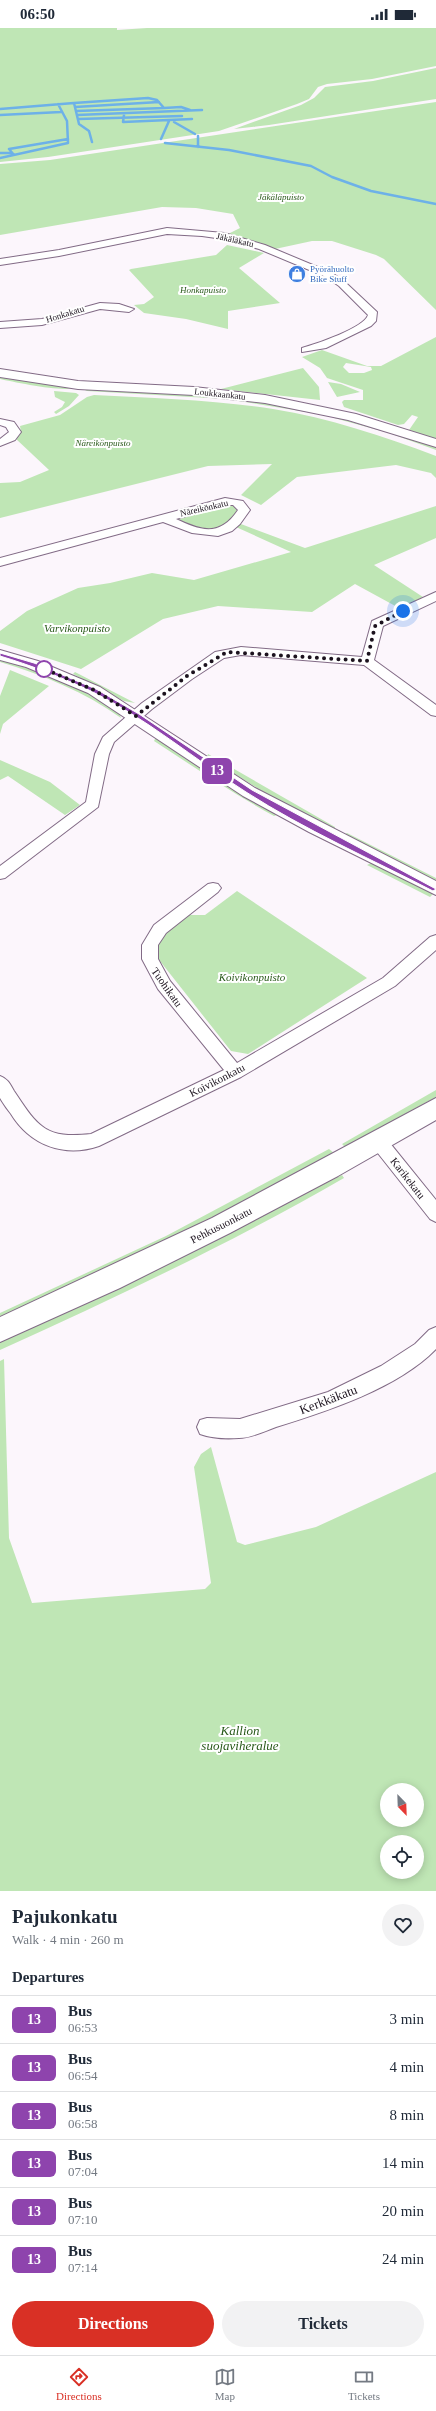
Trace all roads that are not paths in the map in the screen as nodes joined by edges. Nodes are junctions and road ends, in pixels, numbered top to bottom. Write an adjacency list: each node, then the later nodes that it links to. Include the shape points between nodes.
1 (0, 262): 4 (street, Jäkäläkatu, via 171,230 224,236 255,244 329,275 373,314 368,324 322,346)
2 (129, 309): 3 (street, Honkakatu, via 115,305 100,305 42,321)
3 (0, 325)
4 (306, 350)
5 (0, 373): 8 (street, Loukkaankatu, via 74,385 194,391 265,400 351,417)
6 (0, 422): 7 (street, via 10,424 15,432 11,438)
7 (0, 442)
8 (436, 443)
9 (164, 518): 9 (street, Näreikönkatu, via 196,532 208,534 228,527 244,510 235,502 225,502); 10 (street, Näreikönkatu)
10 (0, 562)
11 (436, 596): 13 (street, via 377,624)
12 (0, 655): 15 (street, via 64,676 94,690)
13 (367, 661): 14 (street); 15 (street, via 227,652 187,676)
14 (436, 712)
15 (136, 716): 16 (street, via 105,745 93,804); 18 (street, via 249,792)
16 (0, 874)
17 (213, 888): 20 (street, Tuohikatu, via 160,930 150,945 150,959 164,985)
18 (436, 889)
19 (436, 942): 20 (street, Koivikonkatu, via 388,982)
20 (235, 1072): 21 (street, Koivikonkatu, via 109,1134 81,1143 61,1142 37,1135)
21 (0, 1083)
22 (436, 1108): 23 (main road, Pehkusuonkatu)
23 (379, 1142): 24 (street, Karikekatu); 25 (main road, Pehkusuonkatu, via 182,1246)
24 (436, 1214)
25 (0, 1330)
26 (436, 1336): 27 (street, Kerkkäkatu, via 422,1350 388,1372 332,1400 240,1429)
27 (207, 1427)

